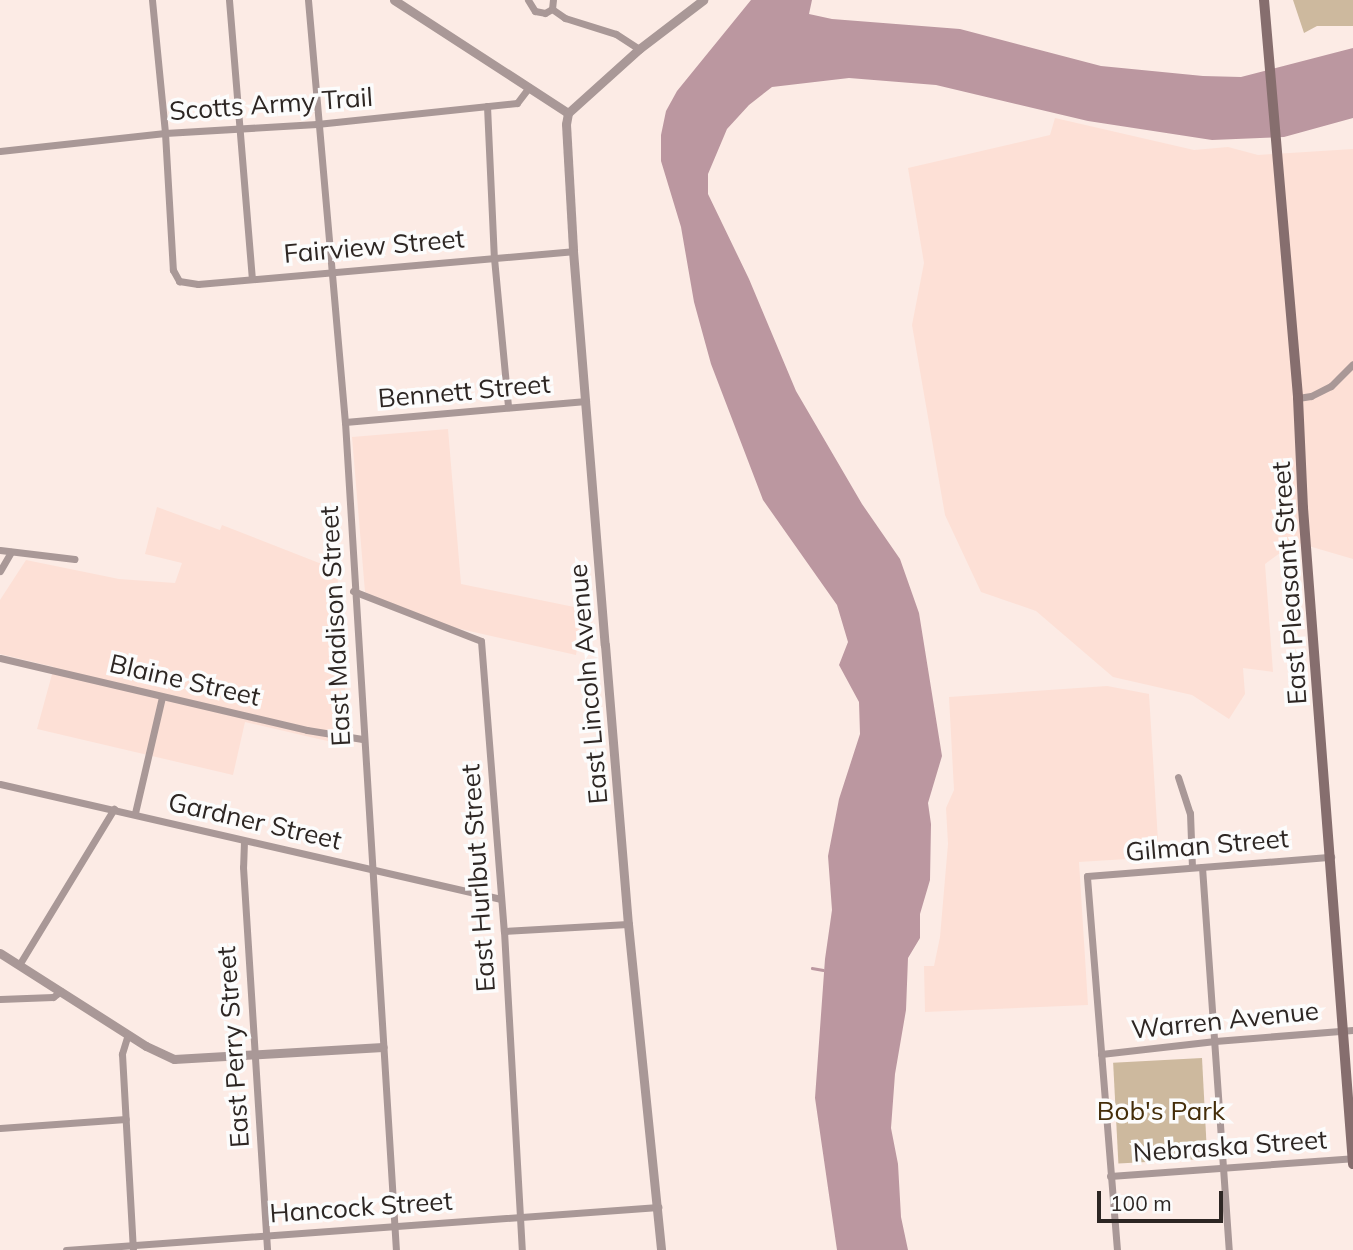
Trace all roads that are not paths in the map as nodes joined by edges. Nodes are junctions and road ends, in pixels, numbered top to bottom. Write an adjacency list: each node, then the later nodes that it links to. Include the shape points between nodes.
1 (152, 0): 16 (street)
2 (229, 0): 15 (street)
3 (308, 0): 14 (street, East Madison Street)
4 (394, 0): 11 (street)
5 (528, 0): 9 (street, via 535,11)
6 (553, 0): 9 (street)
7 (703, 0): 10 (street)
8 (1264, 0): 23 (main road, East Pleasant Street)
9 (552, 9): 10 (street, via 565,18 616,34)
10 (639, 49): 13 (street)
11 (529, 87): 12 (street, Scotts Army Trail, via 517,103); 13 (street)
12 (487, 106): 14 (street, Scotts Army Trail); 19 (street)
13 (568, 113): 18 (street, East Lincoln Avenue)
14 (317, 124): 15 (street, Scotts Army Trail); 20 (street, East Madison Street)
15 (240, 129): 16 (street, Scotts Army Trail); 21 (street)
16 (165, 133): 17 (street, Scotts Army Trail); 21 (street, Fairview Street, via 173,270 179,281 198,284)
17 (4, 151)
18 (573, 251): 19 (street, Fairview Street); 24 (street, East Lincoln Avenue)
19 (494, 258): 20 (street, Fairview Street); 25 (street)
20 (330, 271): 21 (street, Fairview Street); 26 (street, East Madison Street)
21 (252, 278)
22 (1353, 364): 23 (street, via 1331,386)
23 (1298, 398): 40 (main road, East Pleasant Street)
24 (586, 401): 25 (street, Bennett Street); 45 (street, East Lincoln Avenue)
25 (508, 407): 26 (street, Bennett Street)
26 (345, 422): 31 (street, East Madison Street)
27 (0, 550): 28 (street)
28 (11, 552): 29 (street); 30 (street)
29 (74, 559)
30 (0, 571)
31 (353, 591): 34 (street, East Madison Street); 44 (street, East Hurlbut Street, via 481,641)
32 (0, 658): 33 (street, Blaine Street)
33 (162, 697): 34 (street, Blaine Street); 38 (street)
34 (362, 739): 43 (street, East Madison Street)
35 (1178, 777): 41 (street, via 1190,813)
36 (0, 784): 37 (street, Gardner Street)
37 (114, 809): 38 (street, Gardner Street); 48 (street)
38 (135, 813): 39 (street, Gardner Street)
39 (244, 841): 43 (street, Gardner Street); 56 (street, East Perry Street)
40 (1331, 856): 42 (street, Gilman Street); 51 (main road, East Pleasant Street)
41 (1192, 867): 42 (street, Gilman Street); 55 (street, Gilman Street, via 1087,876)
42 (1202, 867): 53 (street)
43 (373, 870): 44 (street, Gardner Street); 54 (street, East Madison Street)
44 (501, 899): 46 (street, East Hurlbut Street)
45 (628, 924): 46 (street); 63 (street, East Lincoln Avenue)
46 (504, 931): 64 (street, East Hurlbut Street)
47 (0, 953): 48 (street)
48 (19, 965): 49 (street)
49 (61, 991): 50 (street, via 53,997); 52 (street)
50 (0, 999)
51 (1348, 1030): 53 (street, Warren Avenue); 59 (main road, East Pleasant Street)
52 (128, 1034): 56 (street, via 174,1059); 57 (street, via 122,1048)
53 (1215, 1041): 55 (street, Warren Avenue); 61 (street)
54 (383, 1047): 56 (street); 65 (street, East Madison Street)
55 (1101, 1054): 62 (street)
56 (254, 1056): 66 (street, East Perry Street)
57 (126, 1119): 58 (street); 67 (street)
58 (0, 1128)
59 (1353, 1158): 60 (main road, East Pleasant Street); 61 (street, Nebraska Street)
60 (1353, 1164)
61 (1223, 1169): 62 (street, Nebraska Street); 74 (street)
62 (1110, 1176): 73 (street)
63 (658, 1207): 64 (street, Hancock Street); 72 (street, East Lincoln Avenue)
64 (521, 1218): 65 (street, Hancock Street); 71 (street, East Hurlbut Street)
65 (396, 1225): 66 (street, Hancock Street); 70 (street, East Madison Street)
66 (266, 1234): 67 (street, Hancock Street); 69 (street, East Perry Street)
67 (132, 1247): 68 (street, Hancock Street)
68 (66, 1250)
69 (267, 1250)
70 (396, 1250)
71 (522, 1250)
72 (661, 1250)
73 (1116, 1250)
74 (1229, 1250)

